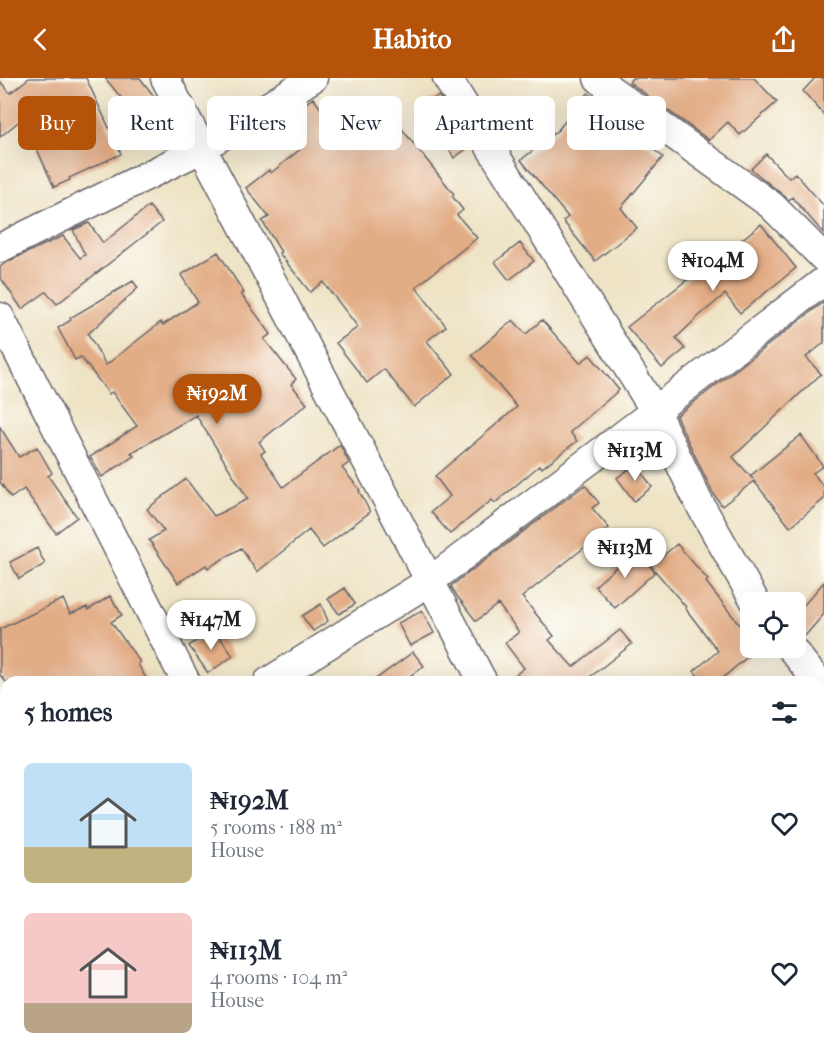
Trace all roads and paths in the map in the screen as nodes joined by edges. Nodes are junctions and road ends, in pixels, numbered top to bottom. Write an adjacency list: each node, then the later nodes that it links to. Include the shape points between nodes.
1 (165, 78): 5 (street)
2 (313, 78): 5 (street)
3 (447, 78): 10 (street)
4 (598, 78): 7 (street, via 771,205)
5 (201, 149): 6 (street); 11 (street)
6 (0, 248)
7 (824, 258)
8 (824, 281): 10 (street)
9 (0, 317): 14 (street)
10 (655, 411): 11 (street); 12 (street, via 698,501)
11 (430, 581): 15 (street); 16 (street)
12 (750, 592)
13 (799, 658): 17 (street)
14 (183, 676)
15 (278, 676)
16 (480, 676)
17 (813, 676)

